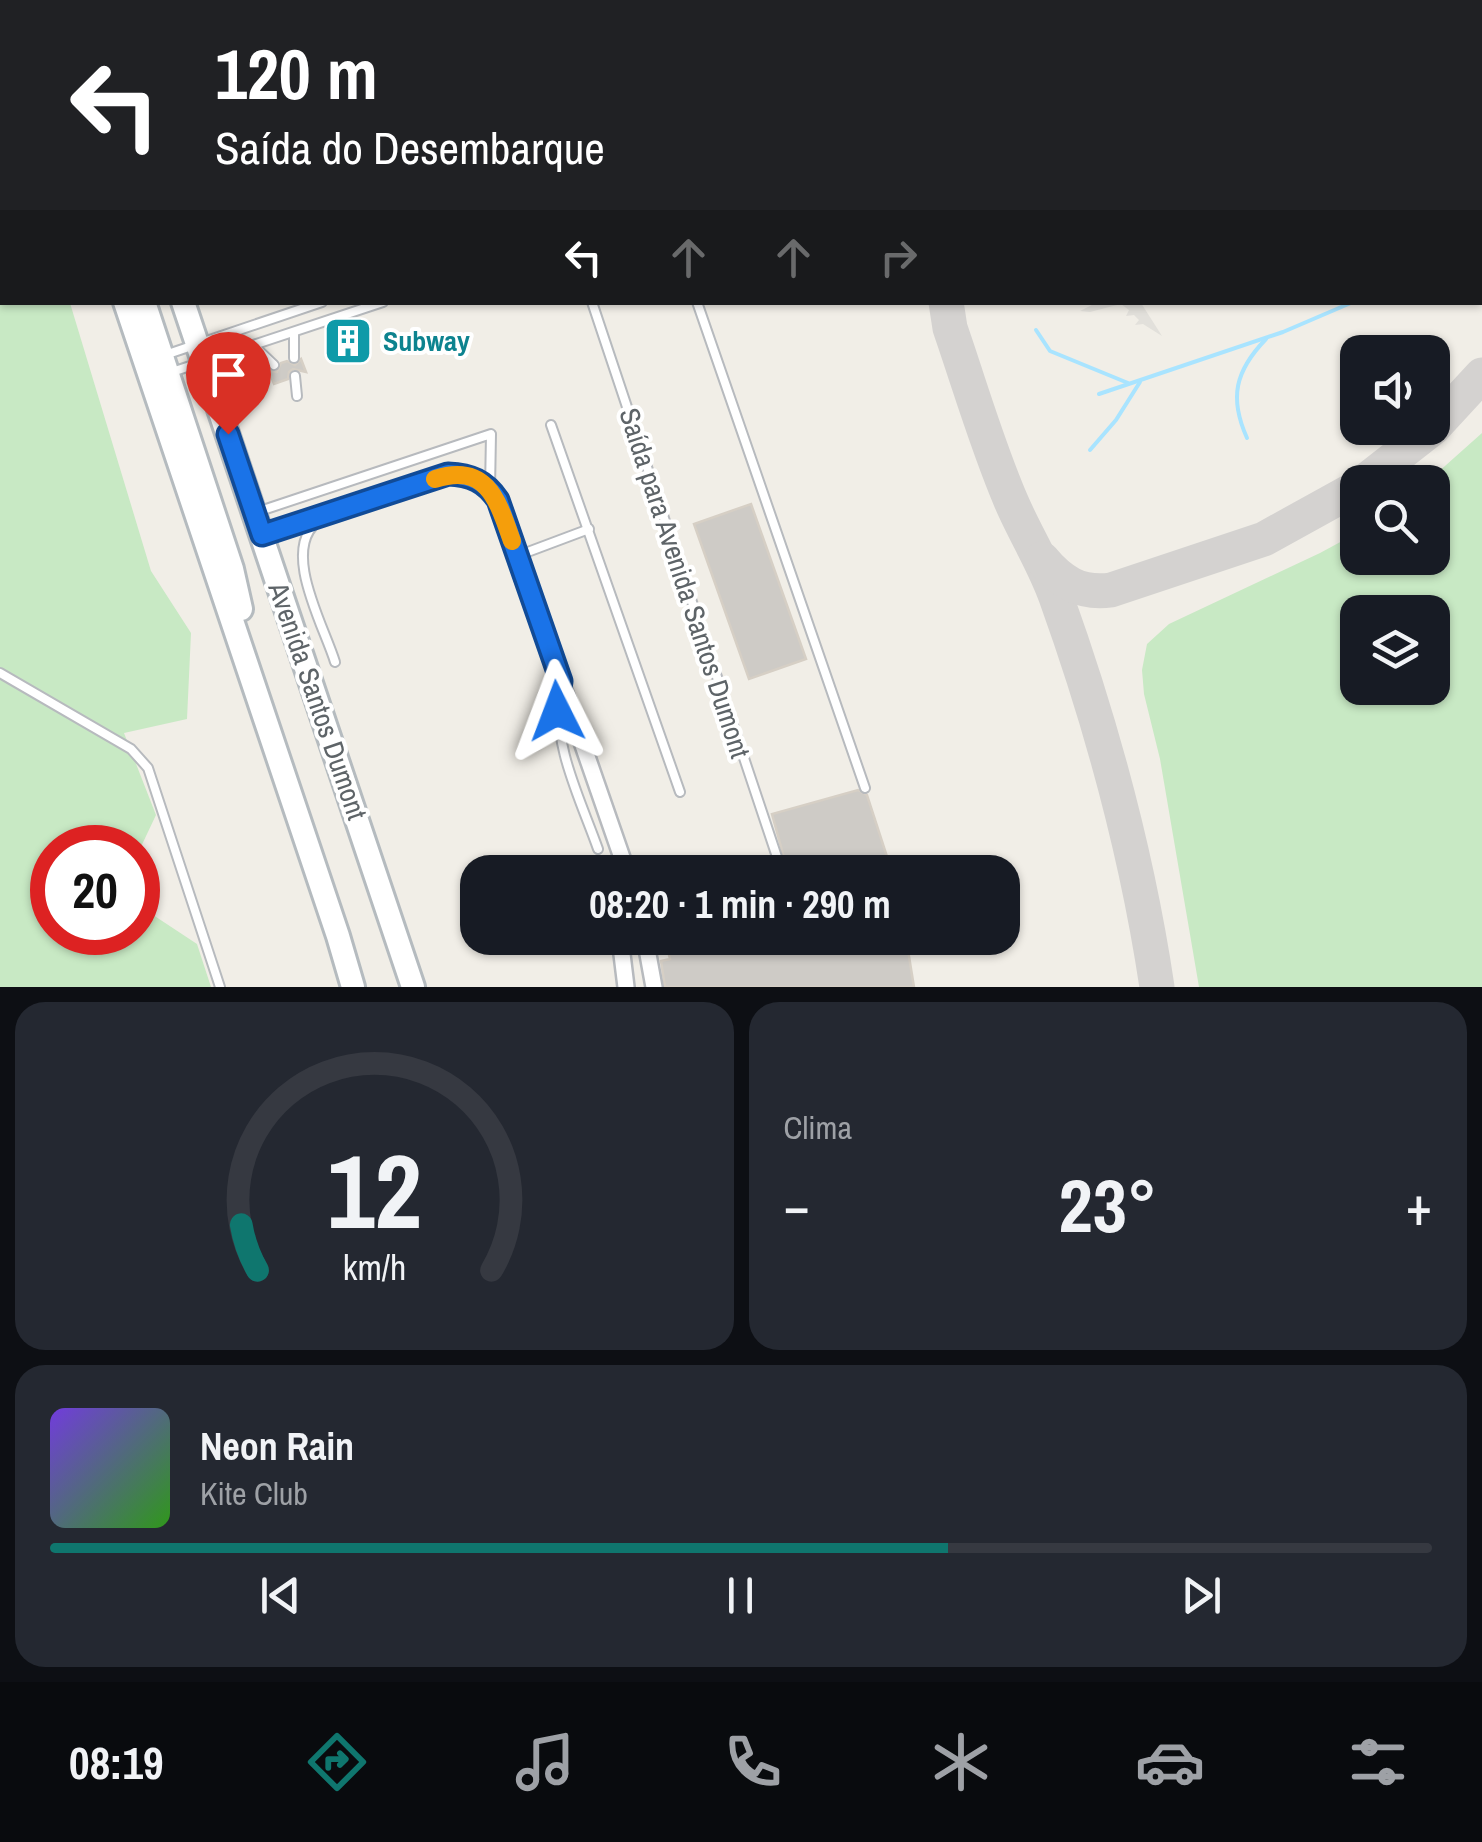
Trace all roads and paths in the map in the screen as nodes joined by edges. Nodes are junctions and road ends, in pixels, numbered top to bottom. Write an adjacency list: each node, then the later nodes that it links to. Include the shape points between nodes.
1 (127, 305): 13 (main road, Avenida Santos Dumont)
2 (145, 305): 13 (main road)
3 (183, 305): 10 (main road, Avenida Santos Dumont)
4 (315, 305): 10 (lane)
5 (374, 305): 8 (lane)
6 (593, 305): 29 (lane, Saída para Avenida Santos Dumont)
7 (698, 305): 25 (lane)
8 (294, 332): 9 (lane); 11 (lane)
9 (254, 346): 10 (lane); 12 (lane)
10 (200, 354): 13 (lane); 13 (lane); 17 (main road, Avenida Santos Dumont)
11 (294, 358)
12 (274, 366)
13 (166, 381): 19 (main road); 21 (main road, Avenida Santos Dumont)
14 (551, 424): 18 (lane)
15 (490, 489): 16 (street, via 466,475 448,474); 17 (lane, via 490,434); 20 (street)
16 (324, 516): 17 (street); 22 (lane, via 310,527 301,560)
17 (258, 524): 19 (main road, via 230,522); 34 (main road, Avenida Santos Dumont)
18 (589, 529): 20 (lane); 26 (lane)
19 (224, 543): 21 (main road, via 241,609)
20 (517, 556): 24 (street)
21 (239, 643): 33 (main road, Avenida Santos Dumont)
22 (336, 662)
23 (0, 673): 32 (lane, via 130,749 148,768)
24 (561, 681): 27 (lane, via 558,728); 28 (street)
25 (865, 788)
26 (680, 792)
27 (598, 849)
28 (621, 855)
29 (776, 855)
30 (622, 955): 35 (street)
31 (648, 955): 36 (street)
32 (220, 987)
33 (352, 987)
34 (413, 987)
35 (626, 987)
36 (654, 987)

